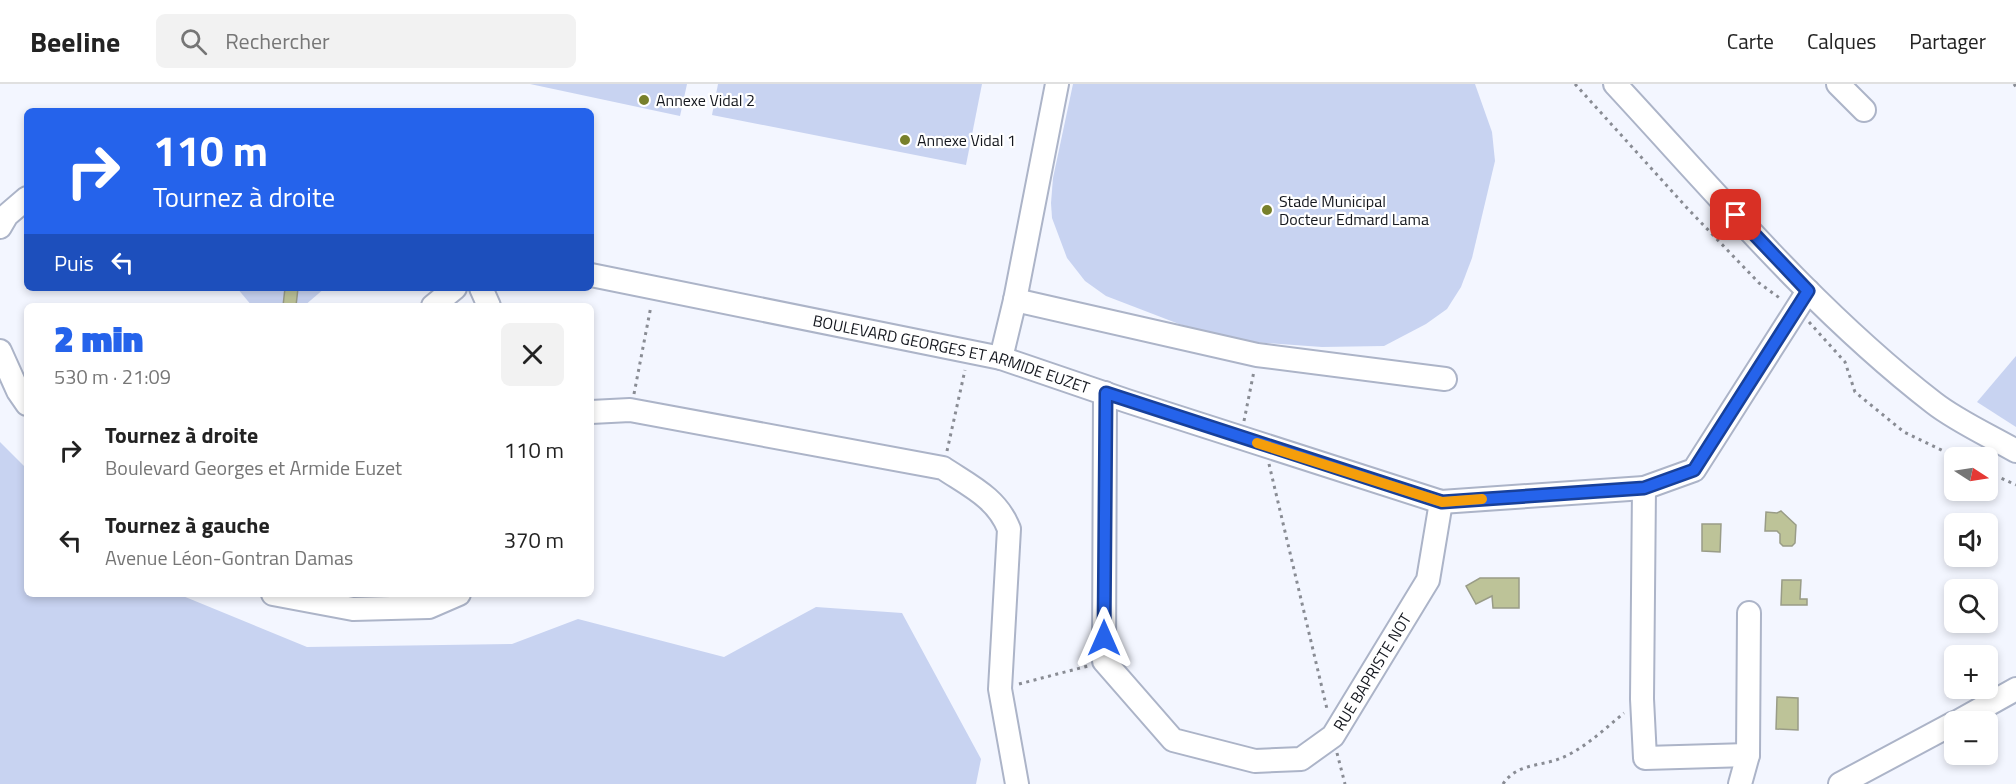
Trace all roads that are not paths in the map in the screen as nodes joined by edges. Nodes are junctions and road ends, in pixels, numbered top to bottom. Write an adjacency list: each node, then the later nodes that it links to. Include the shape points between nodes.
1 (1057, 84): 9 (street)
2 (1615, 84): 10 (street)
3 (1838, 84): 4 (street)
4 (1864, 110)
5 (24, 201): 6 (street)
6 (0, 227)
7 (594, 276): 13 (street, BOULEVARD GEORGES ET ARMIDE EUZET)
8 (451, 291): 11 (street)
9 (1015, 300): 13 (street); 14 (street, via 1257,355)
10 (1801, 300): 18 (street, via 1936,404); 19 (street, BOULEVARD GEORGES ET ARMIDE EUZET, via 1694,470)
11 (437, 303)
12 (0, 351): 16 (street)
13 (1000, 358): 15 (street, BOULEVARD GEORGES ET ARMIDE EUZET)
14 (1445, 379)
15 (1106, 393): 20 (street, BOULEVARD GEORGES ET ARMIDE EUZET); 20 (street, RUE BAPRISTE NOT, via 1104,661 1173,740 1255,760 1290,760 1301,759 1333,736 1428,580)
16 (24, 400)
17 (594, 412): 28 (street, via 630,410 943,468 986,495 1003,513 1009,529 1000,689)
18 (2016, 451)
19 (1644, 488): 20 (street, BOULEVARD GEORGES ET ARMIDE EUZET); 27 (street, via 1642,699 1646,758)
20 (1442, 502)
21 (289, 597): 22 (street, via 353,609 429,607)
22 (452, 597)
23 (1749, 613): 27 (street)
24 (2016, 689): 25 (street)
25 (1975, 711)
26 (1944, 728): 30 (street)
27 (1748, 755): 29 (street)
28 (1017, 784)
29 (1740, 784)
30 (1840, 784)

